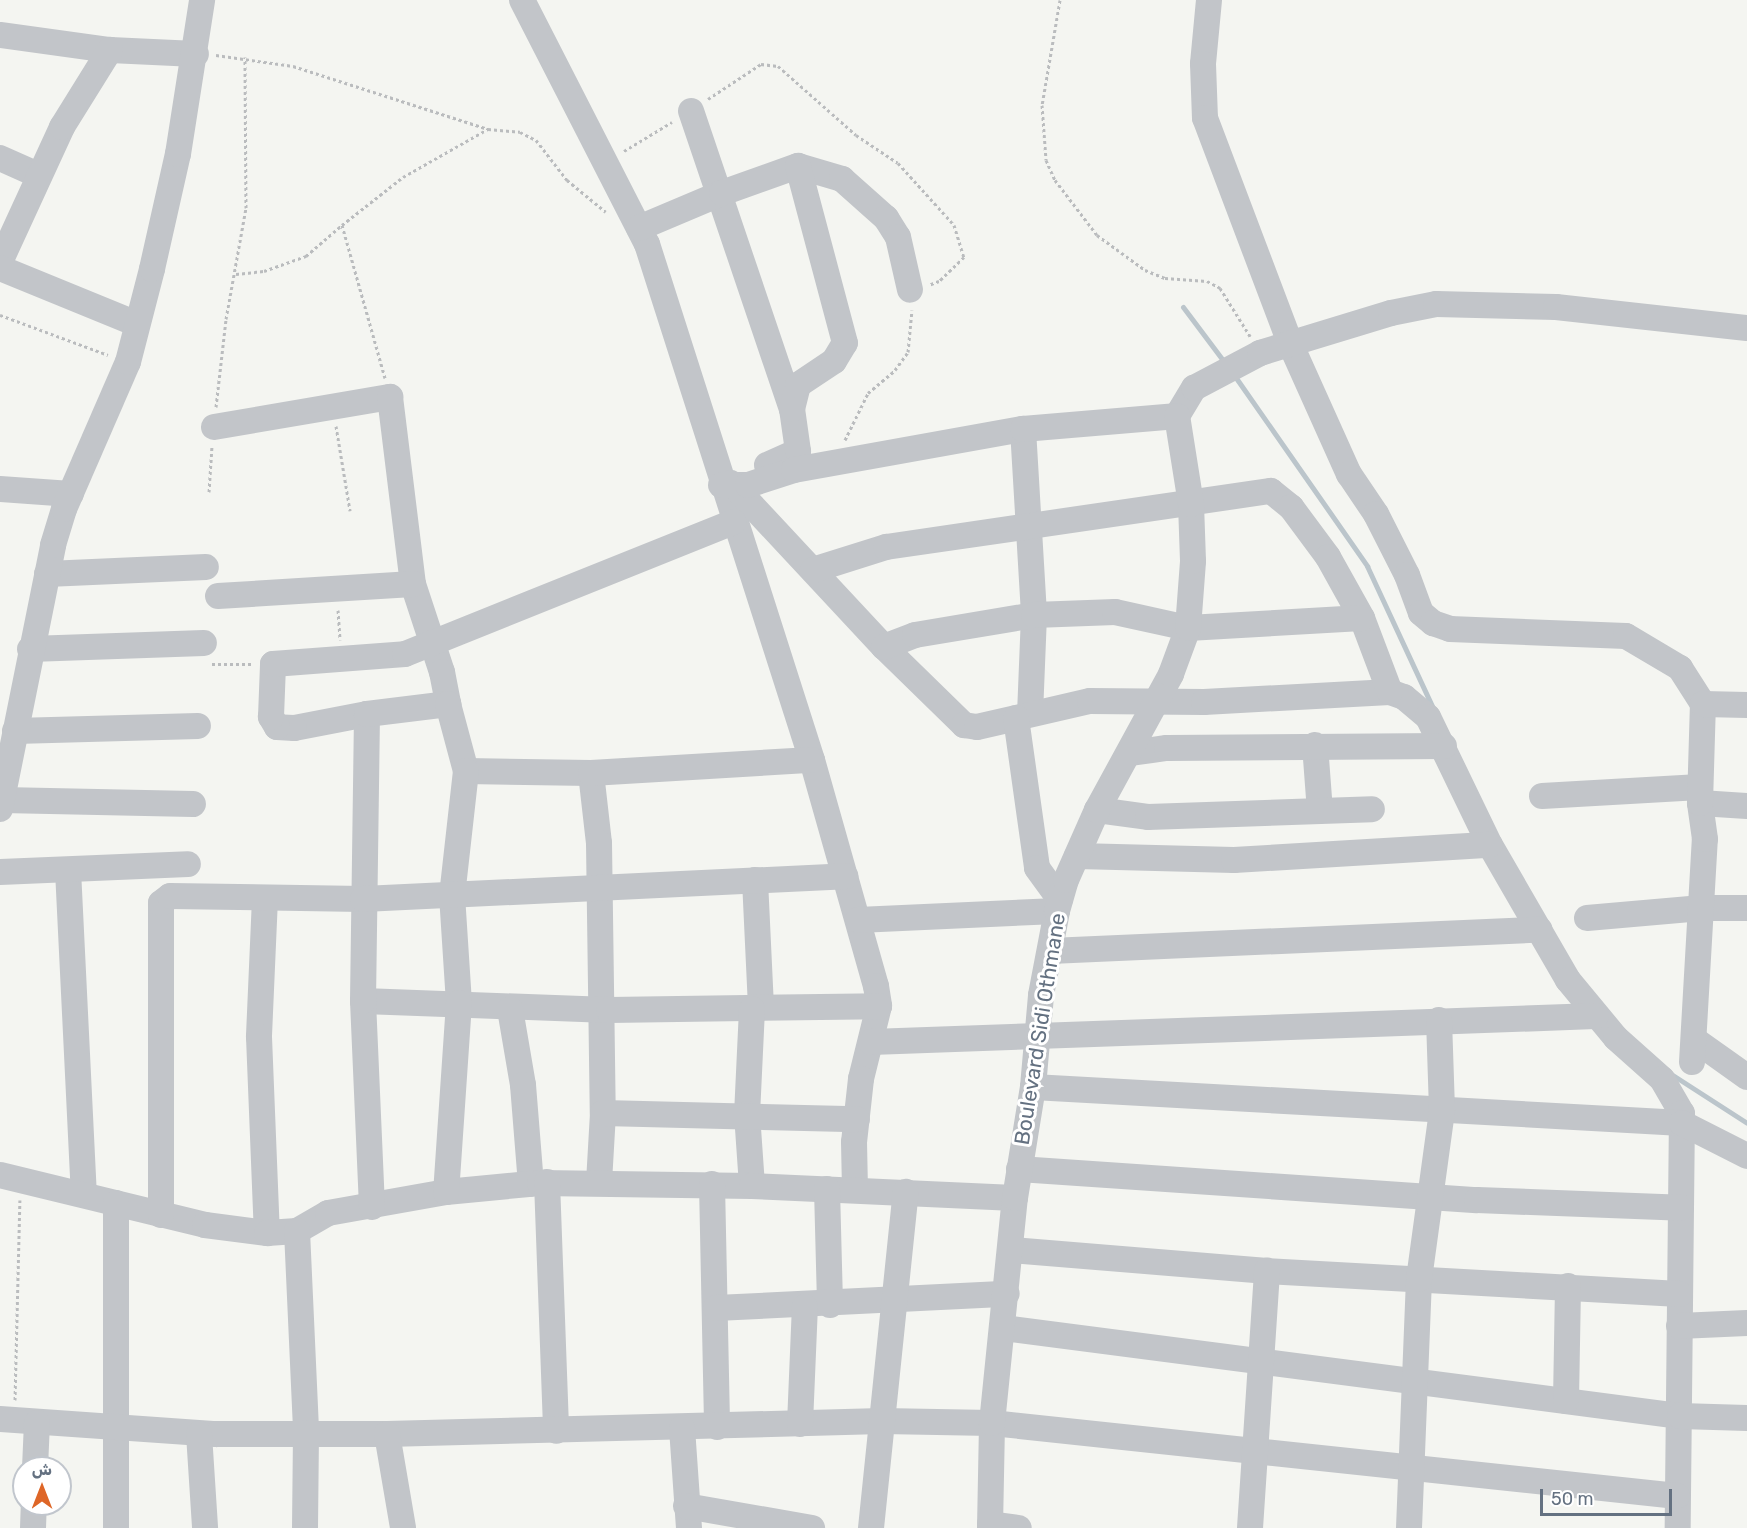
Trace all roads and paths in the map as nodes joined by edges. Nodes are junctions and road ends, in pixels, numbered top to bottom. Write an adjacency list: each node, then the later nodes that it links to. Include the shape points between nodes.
1 (202, 0): 7 (street)
2 (522, 0): 17 (street)
3 (1060, 0): 26 (path, via 1042,105 1046,160 1055,180 1097,235 1145,270 1165,278 1207,281 1220,288)
4 (1209, 0): 25 (street, via 1203,64 1205,118)
5 (0, 35): 6 (street)
6 (110, 50): 7 (street); 13 (street, via 83,88)
7 (196, 54): 8 (path); 23 (street, via 178,154)
8 (245, 57): 10 (path, via 293,66); 20 (path, via 246,208)
9 (691, 111): 14 (street)
10 (488, 129): 15 (path, via 520,132 536,140 567,180); 16 (path, via 403,177)
11 (0, 158): 13 (street)
12 (798, 166): 14 (street); 21 (street, via 843,179 886,218 898,237); 30 (street, via 845,342 834,362 798,385)
13 (38, 175): 18 (street)
14 (722, 193): 17 (street); 30 (street)
15 (610, 215)
16 (342, 225): 20 (path, via 306,256 264,271); 28 (path)
17 (639, 228): 35 (street)
18 (0, 262)
19 (0, 268): 23 (street)
20 (236, 274): 32 (path, via 226,319)
21 (910, 290): 34 (path, via 913,326 908,352 895,370 868,393 857,411 843,447)
22 (0, 315): 27 (path)
23 (137, 324): 27 (street)
24 (1747, 328): 25 (street, via 1556,307 1436,304)
25 (1290, 343): 26 (street); 61 (street, via 1349,474 1390,540 1421,613 1433,623 1484,632 1626,636 1680,668)
26 (1250, 358): 31 (street, via 1194,388)
27 (128, 362): 38 (street)
28 (390, 397): 29 (street); 46 (street)
29 (332, 407): 32 (street); 40 (path)
30 (792, 409): 35 (street, via 798,452)
31 (1177, 416): 33 (street); 39 (street, Boulevard Sidi Othmane)
32 (214, 427): 37 (path)
33 (1023, 429): 34 (street); 42 (street)
34 (846, 462): 35 (street)
35 (733, 484): 41 (street); 44 (street)
36 (0, 489): 38 (street)
37 (209, 492)
38 (71, 494): 45 (street)
39 (1191, 504): 42 (street); 50 (street, via 1259,491 1282,497 1329,557); 51 (street, Boulevard Sidi Othmane, via 1193,561)
40 (350, 511)
41 (733, 522): 52 (street); 70 (street)
42 (1030, 529): 44 (street, via 886,547); 49 (street)
43 (206, 567): 45 (street)
44 (813, 570): 53 (street)
45 (46, 574): 54 (street)
46 (413, 584): 47 (street); 52 (street)
47 (337, 589): 48 (street); 56 (path)
48 (218, 596)
49 (1034, 615): 51 (street, via 1115,612); 53 (street, via 915,635); 64 (street)
50 (1362, 618): 51 (street); 58 (street)
51 (1188, 628): 59 (street, Boulevard Sidi Othmane, via 1171,674)
52 (433, 645): 56 (street, via 384,658); 60 (street)
53 (884, 646): 64 (street, via 964,725 977,728)
54 (30, 649): 55 (street); 66 (street)
55 (203, 653): 57 (path)
56 (341, 659): 57 (street)
57 (273, 664): 63 (street, via 271,717 277,728)
58 (1390, 692): 59 (street); 68 (street, via 1417,706)
59 (1154, 703): 64 (street, via 1090,701); 69 (street, Boulevard Sidi Othmane)
60 (448, 704): 63 (street); 71 (street)
61 (1703, 704): 62 (street); 73 (street)
62 (1747, 705)
63 (367, 714): 91 (street)
64 (1023, 716): 92 (street, via 1037,868)
65 (198, 726): 66 (street)
66 (9, 739): 76 (street)
67 (1315, 745): 68 (street); 69 (street, via 1167,748); 80 (street)
68 (1444, 746): 81 (street)
69 (1131, 753): 79 (street, Boulevard Sidi Othmane)
70 (812, 760): 72 (street); 86 (street)
71 (466, 771): 72 (street); 89 (street)
72 (591, 773): 88 (street, via 599,843)
73 (1700, 795): 74 (street); 77 (street); 93 (street, via 1705,839)
74 (1542, 796)
75 (192, 804): 76 (street)
76 (1, 805)
77 (1747, 806)
78 (1372, 809): 80 (street)
79 (1097, 810): 80 (street, via 1148,817); 82 (street, Boulevard Sidi Othmane)
80 (1320, 811)
81 (1490, 845): 82 (street, via 1234,860); 97 (street)
82 (1077, 856): 92 (street, Boulevard Sidi Othmane)
83 (188, 864): 84 (street)
84 (68, 870): 85 (street); 127 (street)
85 (0, 872)
86 (845, 876): 87 (street); 96 (street)
87 (755, 880): 88 (street); 103 (street)
88 (599, 886): 89 (street); 104 (street)
89 (452, 895): 91 (street); 100 (street)
90 (265, 898): 91 (street); 133 (street, via 170,896 160,903); 135 (street, via 259,1037)
91 (363, 899): 99 (street)
92 (1058, 906): 96 (street); 98 (street, Boulevard Sidi Othmane)
93 (1702, 908): 94 (street); 95 (street); 109 (street, via 1693,1051)
94 (1747, 908)
95 (1587, 918)
96 (858, 920): 101 (street)
97 (1540, 930): 98 (street); 105 (street, via 1568,980)
98 (1050, 951): 107 (street, Boulevard Sidi Othmane)
99 (363, 1001): 100 (street); 131 (street)
100 (459, 1003): 102 (street); 125 (street)
101 (879, 1006): 103 (street); 108 (street)
102 (510, 1009): 104 (street); 120 (street)
103 (757, 1009): 104 (street); 113 (street)
104 (602, 1010): 112 (street)
105 (1596, 1016): 106 (street); 115 (street, via 1662,1079 1682,1113)
106 (1439, 1020): 107 (street); 111 (street)
107 (1035, 1035): 108 (street); 110 (street, Boulevard Sidi Othmane)
108 (871, 1042): 114 (street)
109 (1747, 1077)
110 (1033, 1087): 111 (street); 117 (street, Boulevard Sidi Othmane)
111 (1442, 1110): 115 (street); 128 (street)
112 (603, 1113): 113 (street); 119 (street)
113 (747, 1114): 114 (street); 122 (street)
114 (857, 1119): 124 (street)
115 (1682, 1123): 116 (street); 132 (street)
116 (1747, 1156)
117 (1018, 1169): 128 (street); 129 (street, Boulevard Sidi Othmane)
118 (10, 1178): 127 (street); 154 (path)
119 (599, 1182): 120 (street); 121 (street)
120 (539, 1183): 125 (street); 161 (street)
121 (712, 1185): 122 (street); 145 (street)
122 (752, 1186): 123 (street)
123 (827, 1189): 124 (street); 143 (street)
124 (855, 1190): 126 (street)
125 (446, 1192): 131 (street)
126 (906, 1192): 129 (street); 142 (street)
127 (84, 1195): 130 (street)
128 (1430, 1196): 132 (street); 138 (street)
129 (1015, 1198): 136 (street, Boulevard Sidi Othmane)
130 (116, 1203): 133 (street); 159 (street)
131 (372, 1207): 134 (street, via 328,1213)
132 (1681, 1208): 141 (street)
133 (161, 1215): 135 (street, via 241,1232)
134 (297, 1231): 135 (street); 162 (street)
135 (267, 1233)
136 (1011, 1250): 137 (street); 140 (street, Boulevard Sidi Othmane)
137 (1267, 1271): 138 (street); 149 (street)
138 (1419, 1279): 139 (street); 150 (street)
139 (1568, 1286): 141 (street); 151 (street)
140 (1007, 1294): 142 (street); 148 (street, Boulevard Sidi Othmane)
141 (1679, 1294): 147 (street)
142 (895, 1298): 143 (street); 155 (street)
143 (830, 1305): 144 (street)
144 (804, 1306): 145 (street); 157 (street)
145 (716, 1308): 158 (street)
146 (1747, 1323): 147 (street)
147 (1679, 1326): 152 (street)
148 (1004, 1328): 149 (street); 156 (street, Boulevard Sidi Othmane)
149 (1263, 1362): 150 (street); 165 (street)
150 (1416, 1382): 151 (street); 167 (street)
151 (1566, 1401): 152 (street)
152 (1680, 1416): 153 (street); 168 (street)
153 (1747, 1418)
154 (17, 1420): 159 (street); 166 (street)
155 (882, 1421): 156 (street); 157 (street); 176 (street)
156 (992, 1423): 165 (street); 170 (street, Boulevard Sidi Othmane)
157 (800, 1424): 158 (street)
158 (717, 1427): 160 (street)
159 (117, 1428): 163 (street); 171 (street)
160 (682, 1428): 161 (street); 169 (street)
161 (556, 1431): 164 (street)
162 (306, 1433): 163 (street); 164 (street); 173 (street)
163 (200, 1434): 172 (street)
164 (387, 1434): 174 (street)
165 (1257, 1453): 167 (street); 178 (street)
166 (30, 1456)
167 (1413, 1470): 168 (street); 179 (street)
168 (1677, 1496): 180 (street)
169 (687, 1517): 175 (street)
170 (990, 1526): 177 (street)
171 (116, 1528)
172 (205, 1528)
173 (304, 1528)
174 (403, 1528)
175 (812, 1528)
176 (871, 1528)
177 (1019, 1528)
178 (1250, 1528)
179 (1409, 1528)
180 (1678, 1528)

